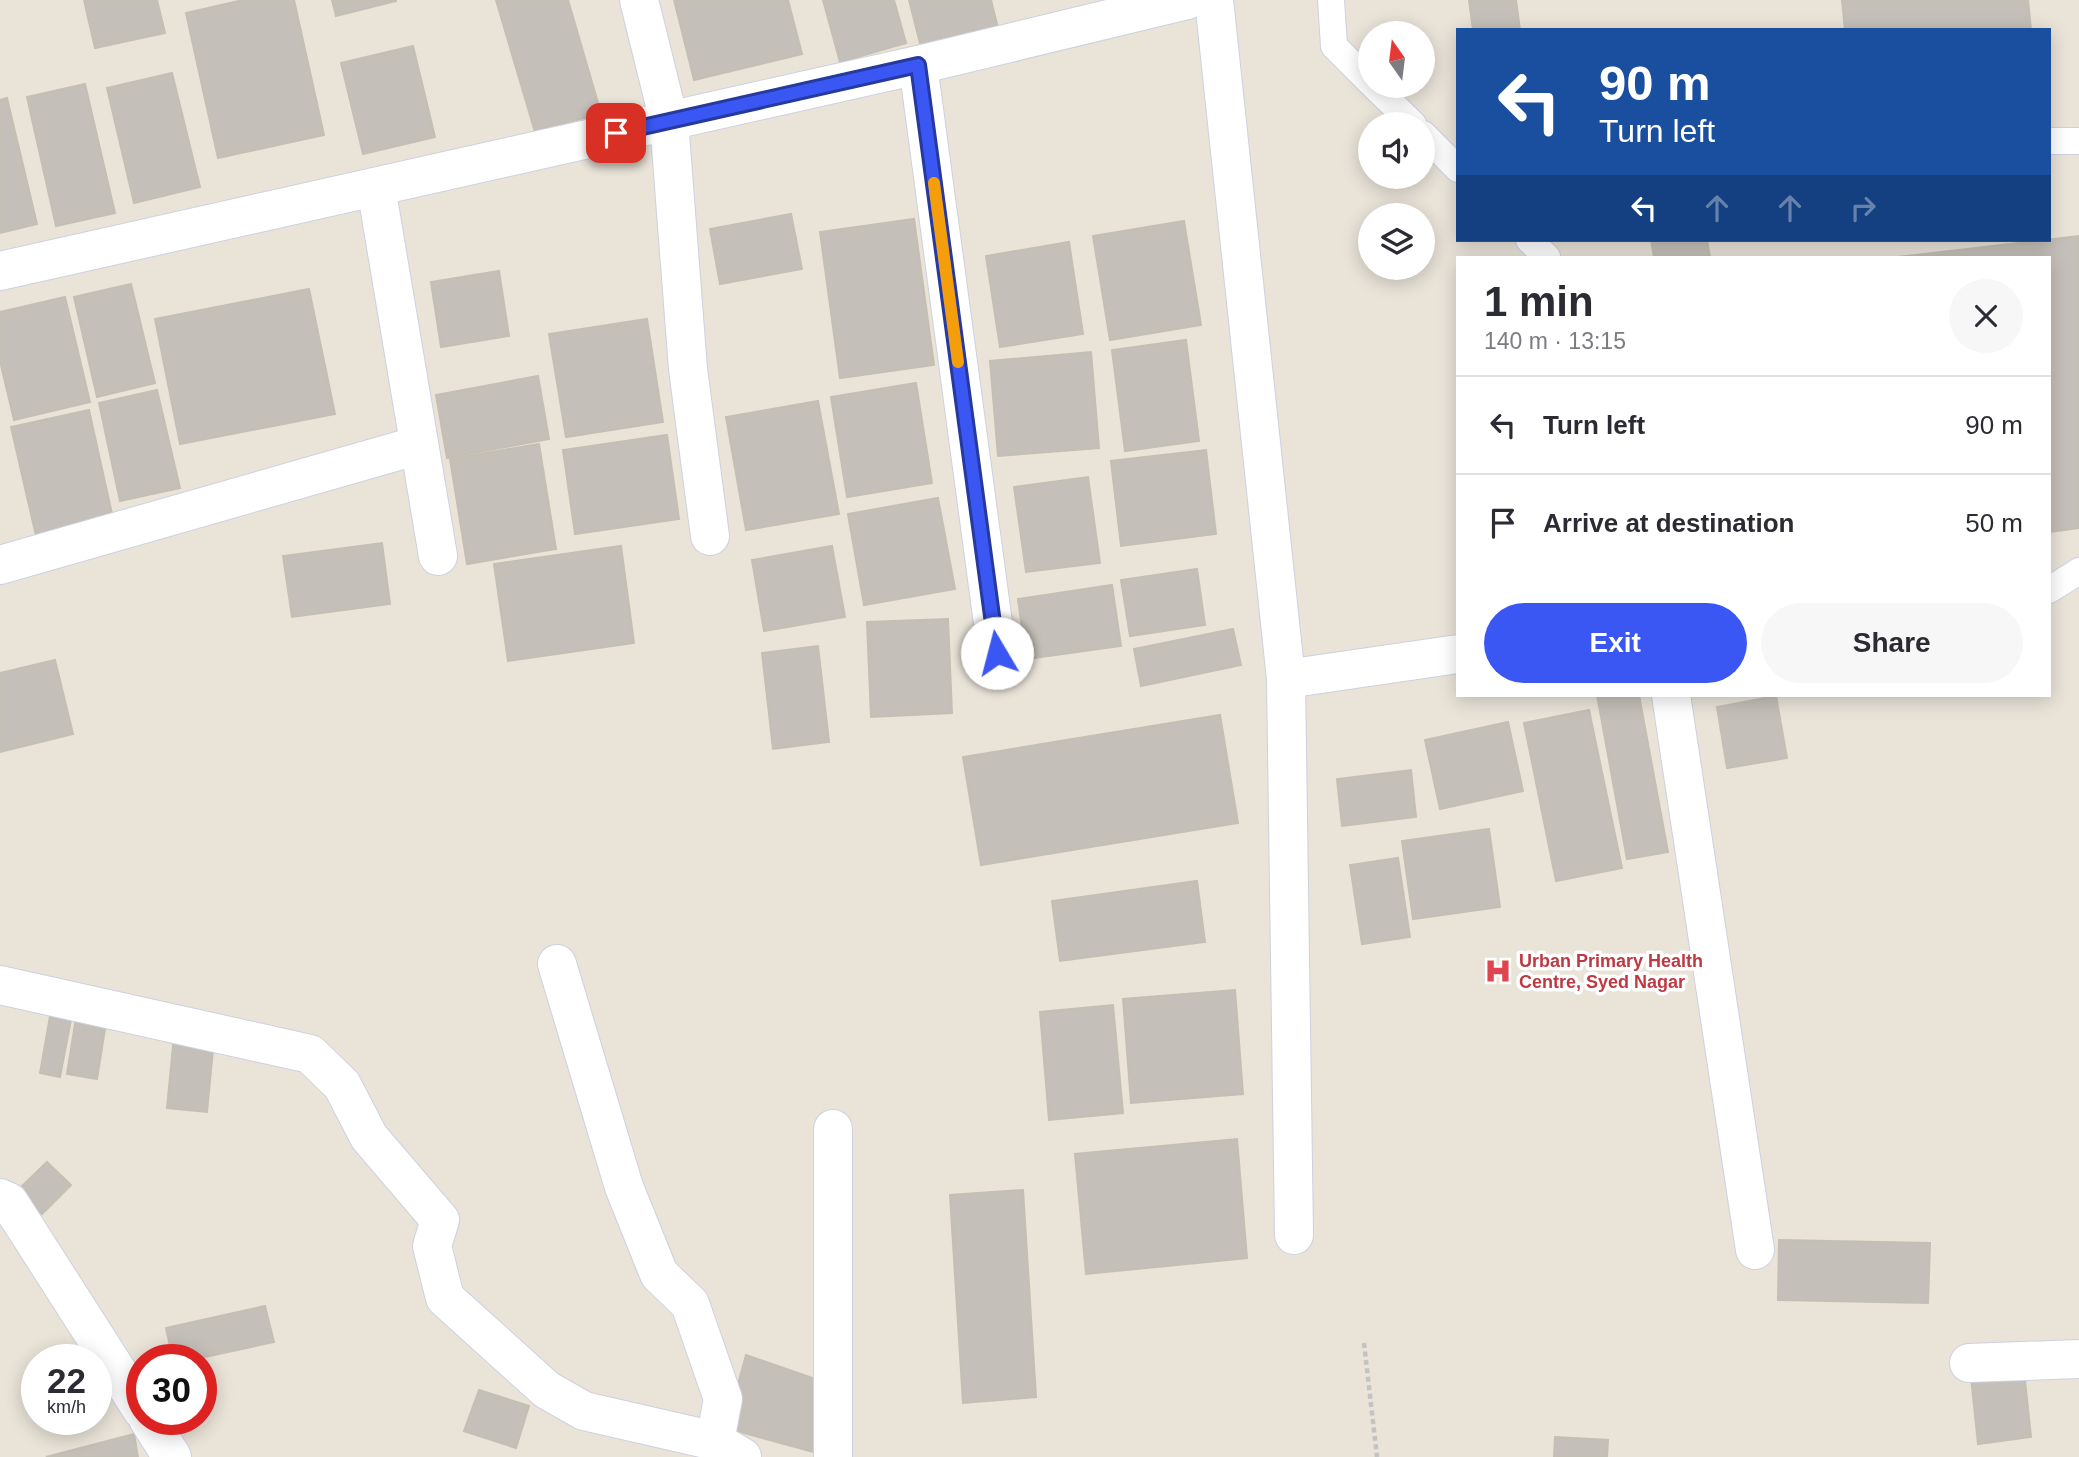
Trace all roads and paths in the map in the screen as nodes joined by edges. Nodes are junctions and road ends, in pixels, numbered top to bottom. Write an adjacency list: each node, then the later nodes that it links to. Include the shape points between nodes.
1 (639, 0): 9 (street)
2 (1187, 0): 5 (street)
3 (1214, 0): 26 (street)
4 (1331, 0): 6 (lane, via 1334,46)
5 (918, 65): 9 (street); 24 (street)
6 (1358, 70)
7 (1386, 98): 8 (lane)
8 (1401, 112)
9 (669, 121): 14 (street); 19 (street, via 688,369)
10 (2051, 141): 11 (lane)
11 (2079, 141)
12 (1435, 146): 13 (lane)
13 (1456, 167)
14 (376, 187): 17 (street); 18 (street)
15 (1531, 242): 16 (lane)
16 (1546, 256)
17 (0, 271)
18 (419, 445): 20 (street); 21 (street)
19 (710, 536)
20 (438, 556)
21 (0, 565)
22 (2079, 571): 23 (lane)
23 (2051, 589)
24 (997, 653)
25 (1456, 654): 26 (street)
26 (1286, 679): 32 (street)
27 (1671, 697): 33 (street)
28 (557, 964): 39 (street, via 624,1187 659,1274 690,1304 723,1399)
29 (0, 985): 39 (street, via 310,1054 342,1085 369,1137 440,1220 432,1246 445,1298 547,1390 584,1411)
30 (834, 1129): 41 (street)
31 (3, 1204): 37 (street)
32 (1294, 1235)
33 (1755, 1250)
34 (1364, 1343): 42 (path)
35 (2079, 1359): 36 (street)
36 (1969, 1363)
37 (126, 1386)
38 (158, 1435): 40 (street)
39 (728, 1449)
40 (172, 1457)
41 (833, 1457)
42 (1377, 1457)

